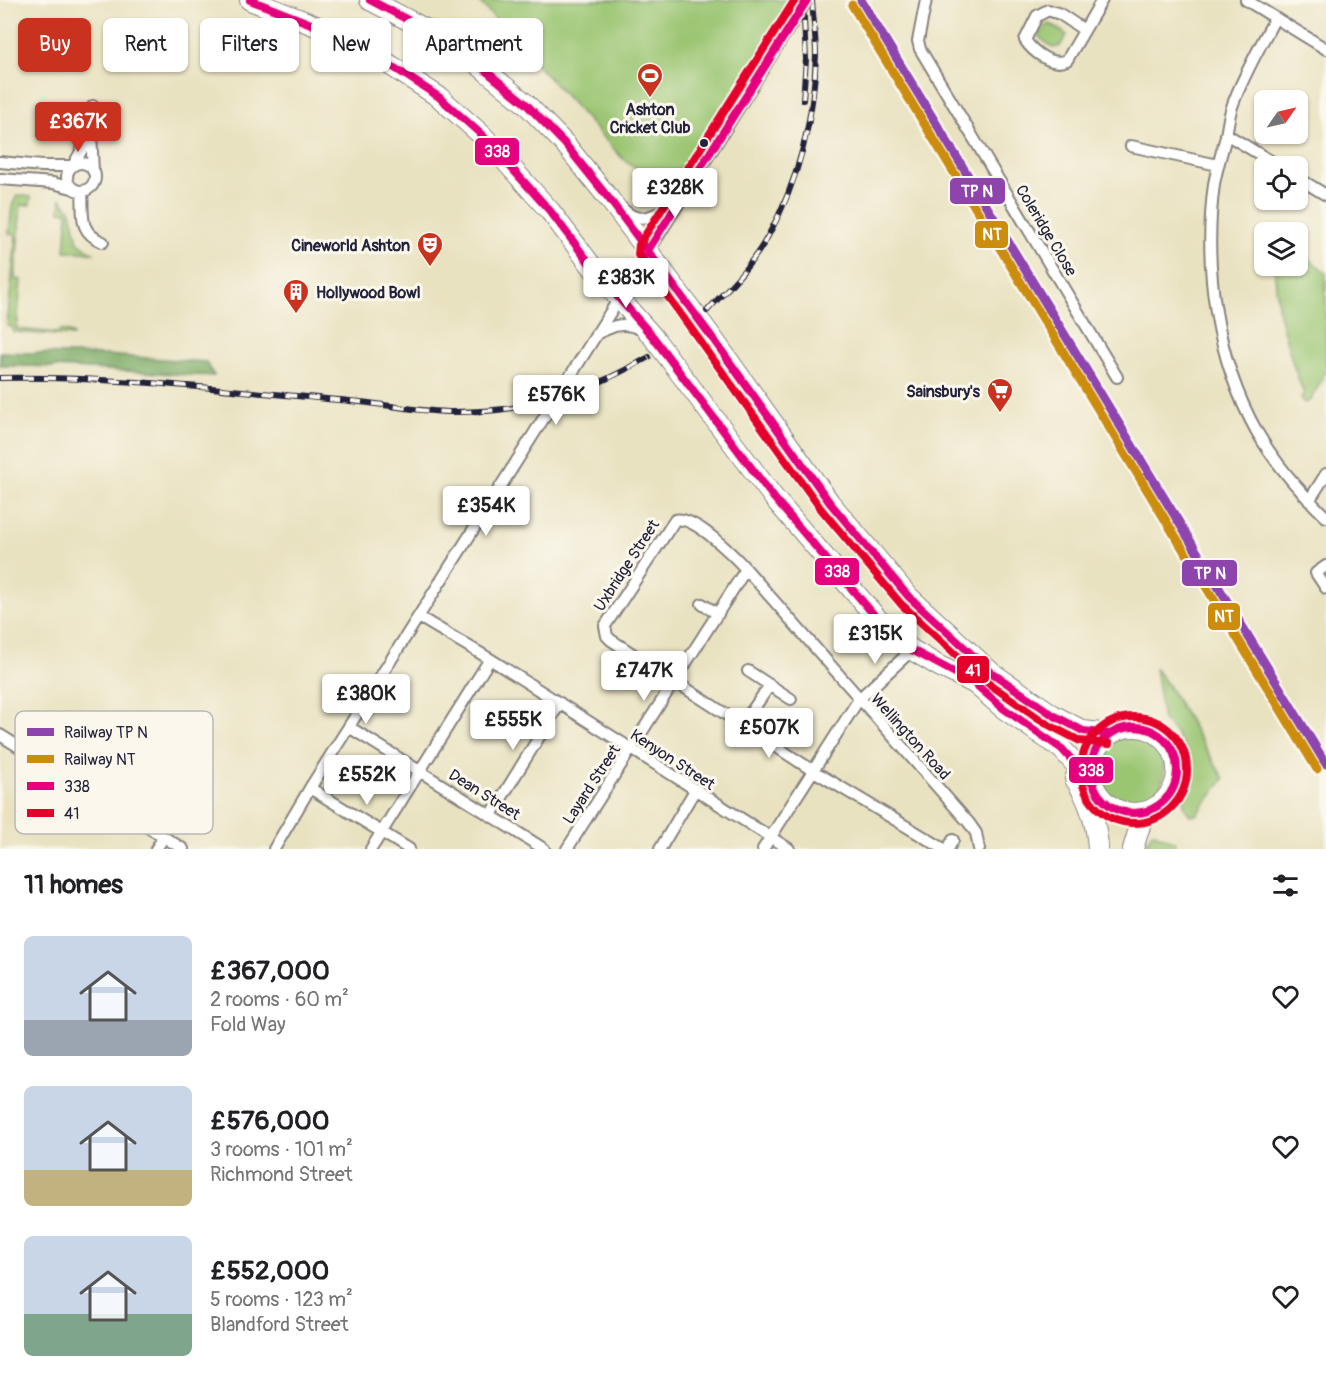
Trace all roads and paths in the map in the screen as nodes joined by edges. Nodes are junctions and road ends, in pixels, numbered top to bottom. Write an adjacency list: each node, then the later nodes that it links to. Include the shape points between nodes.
1 (250, 0): 27 (highway, via 334,33 439,97 502,156)
2 (370, 0): 24 (highway, via 476,62 542,120)
3 (807, 0): 23 (street, bridge)
4 (926, 0): 30 (street, Coleridge Close, via 920,49)
5 (1102, 0): 8 (street)
6 (1246, 0): 7 (street)
7 (1275, 18): 9 (street); 12 (street, via 1233,105)
8 (1084, 30): 8 (street, via 1062,62 1046,58 1025,40 1037,16 1048,10)
9 (1326, 49)
10 (93, 106): 11 (street)
11 (91, 133): 17 (street); 18 (street)
12 (1226, 134): 14 (street); 16 (street)
13 (1131, 146): 16 (street)
14 (1262, 156)
15 (0, 162): 17 (street)
16 (1218, 165): 32 (street, via 1210,265 1225,348 1234,381 1258,433)
17 (73, 166): 18 (street, via 87,164); 21 (street, via 67,177)
18 (93, 171): 21 (street, via 93,184)
19 (0, 179): 21 (street)
20 (1308, 184): 22 (street)
21 (77, 189): 25 (street, via 85,229)
22 (1326, 195)
23 (682, 199): 24 (street, via 655,214 636,218); 26 (street)
24 (610, 200): 26 (highway)
25 (103, 242)
26 (648, 251): 27 (street); 52 (highway, via 830,503 908,596 992,673 1053,715 1083,731)
27 (619, 297): 28 (street); 29 (highway)
28 (596, 334): 29 (street, via 629,323); 40 (street, bridge)
29 (653, 337): 41 (highway, via 774,498 887,630)
30 (1117, 377)
31 (1326, 474): 32 (street)
32 (1309, 501): 33 (street)
33 (1326, 518)
34 (716, 541): 36 (street, Wellington Road); 44 (street, Uxbridge Street, via 687,521 675,520 605,626 611,640)
35 (1326, 566): 37 (street, via 1316,573)
36 (746, 569): 39 (street, Layard Street); 47 (street, Wellington Road)
37 (1326, 588)
38 (702, 604): 39 (street)
39 (718, 614): 44 (street, Layard Street)
40 (419, 617): 42 (street, Kenyon Street); 51 (street)
41 (912, 650): 47 (street); 49 (highway, via 974,683)
42 (490, 659): 48 (street, Kenyon Street); 57 (street)
43 (748, 671): 45 (street)
44 (674, 681): 50 (street, Uxbridge Street); 55 (street, Layard Street)
45 (770, 685): 46 (street); 50 (street)
46 (791, 699)
47 (859, 699): 56 (street); 68 (street, Wellington Road, via 969,823)
48 (560, 703): 55 (street, Kenyon Street); 62 (street)
49 (1003, 708): 60 (highway, via 1062,748); 79 (highway, via 1060,759 1078,784 1089,806)
50 (742, 725): 56 (street, Uxbridge Street)
51 (349, 726): 57 (street, Dean Street); 58 (street)
52 (1110, 734): 60 (highway, via 1093,756 1091,774); 61 (highway, via 1125,728 1146,729 1158,734 1172,750 1177,767 1173,788 1161,803)
53 (0, 735): 54 (street)
54 (15, 744)
55 (631, 749): 59 (street, Kenyon Street); 75 (street, Layard Street)
56 (812, 770): 66 (street); 67 (street, Uxbridge Street)
57 (420, 771): 62 (street, Dean Street); 63 (street)
58 (310, 788): 63 (street); 71 (street)
59 (695, 790): 66 (street, Kenyon Street); 76 (street)
60 (1096, 790): 61 (highway, via 1118,810); 80 (highway, via 1107,830)
61 (1144, 812): 81 (highway)
62 (491, 815): 74 (street, Dean Street)
63 (382, 832): 72 (street); 73 (street)
64 (159, 834): 65 (street)
65 (164, 837): 69 (street); 70 (street)
66 (770, 838): 77 (street); 78 (street, Kenyon Street)
67 (948, 846)
68 (979, 848)
69 (156, 849)
70 (183, 849)
71 (274, 849)
72 (371, 849)
73 (409, 849)
74 (544, 849)
75 (567, 849)
76 (660, 849)
77 (763, 849)
78 (789, 849)
79 (1098, 849)
80 (1106, 849)
81 (1133, 849)

